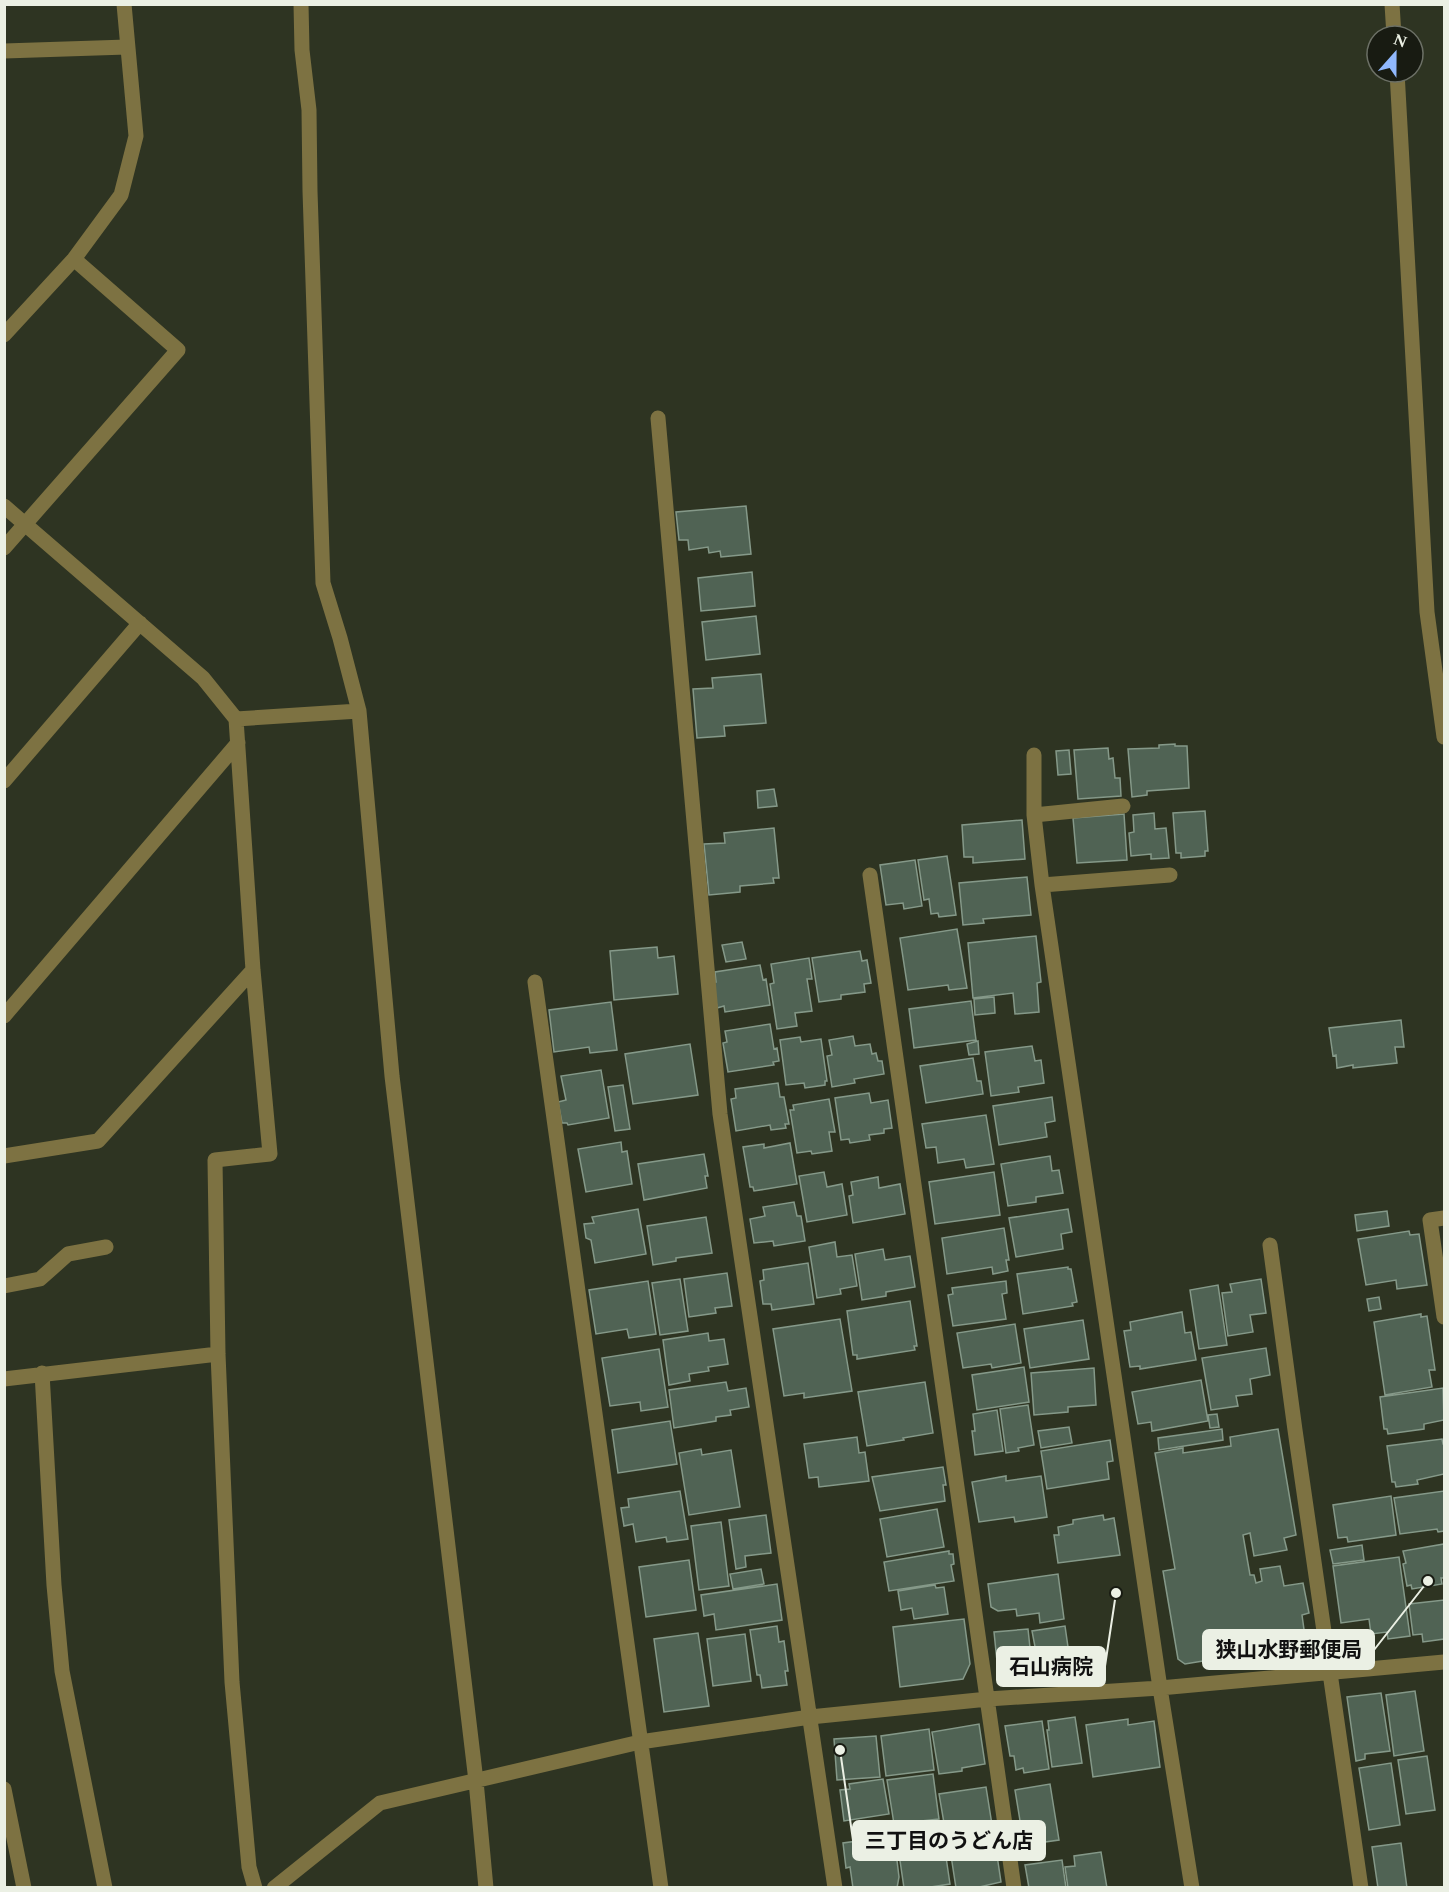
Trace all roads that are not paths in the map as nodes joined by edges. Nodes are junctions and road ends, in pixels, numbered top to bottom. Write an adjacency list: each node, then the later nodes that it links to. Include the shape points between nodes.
1 (124, 4): 5 (street)
2 (302, 4): 15 (street, via 302,50 309,110 323,583)
3 (1392, 4): 4 (street)
4 (1393, 24)
5 (128, 47): 6 (street); 8 (street, via 136,136 121,195)
6 (4, 51)
7 (1397, 84): 17 (street, via 1427,612)
8 (74, 259): 9 (street); 12 (street, via 178,350)
9 (4, 335)
10 (658, 418): 42 (street, via 720,1113)
11 (4, 506): 12 (street)
12 (26, 524): 13 (street); 14 (street)
13 (4, 548)
14 (140, 623): 16 (street, via 203,678); 20 (street)
15 (359, 711): 16 (street); 44 (street, via 392,1076)
16 (236, 719): 18 (street)
17 (1444, 737)
18 (238, 743): 26 (street); 28 (street)
19 (1034, 755): 22 (street)
20 (4, 781)
21 (1123, 806): 22 (street)
22 (1034, 815): 25 (street)
23 (870, 875): 41 (street)
24 (1170, 875): 25 (street)
25 (1042, 885): 40 (street)
26 (253, 970): 29 (street, via 98,1141); 35 (street, via 270,1154 215,1160)
27 (535, 982): 43 (street)
28 (4, 1016)
29 (4, 1156)
30 (1444, 1218): 34 (street, via 1430,1220)
31 (1270, 1245): 39 (street)
32 (106, 1247): 33 (street, via 69,1254 40,1279)
33 (4, 1286)
34 (1444, 1317)
35 (218, 1354): 36 (street); 48 (street, via 232,1682 249,1866)
36 (42, 1373): 37 (street); 47 (street, via 62,1671)
37 (4, 1379)
38 (1444, 1662): 39 (street)
39 (1331, 1672): 40 (street); 55 (street)
40 (1160, 1688): 41 (street); 54 (street)
41 (988, 1700): 42 (street); 53 (street)
42 (810, 1717): 43 (street); 52 (street)
43 (640, 1742): 44 (street); 51 (street)
44 (476, 1781): 49 (street, via 380,1803); 50 (street)
45 (4, 1790): 46 (street)
46 (24, 1887)
47 (105, 1887)
48 (255, 1887)
49 (274, 1887)
50 (486, 1887)
51 (661, 1887)
52 (835, 1887)
53 (1014, 1887)
54 (1192, 1887)
55 (1361, 1887)

